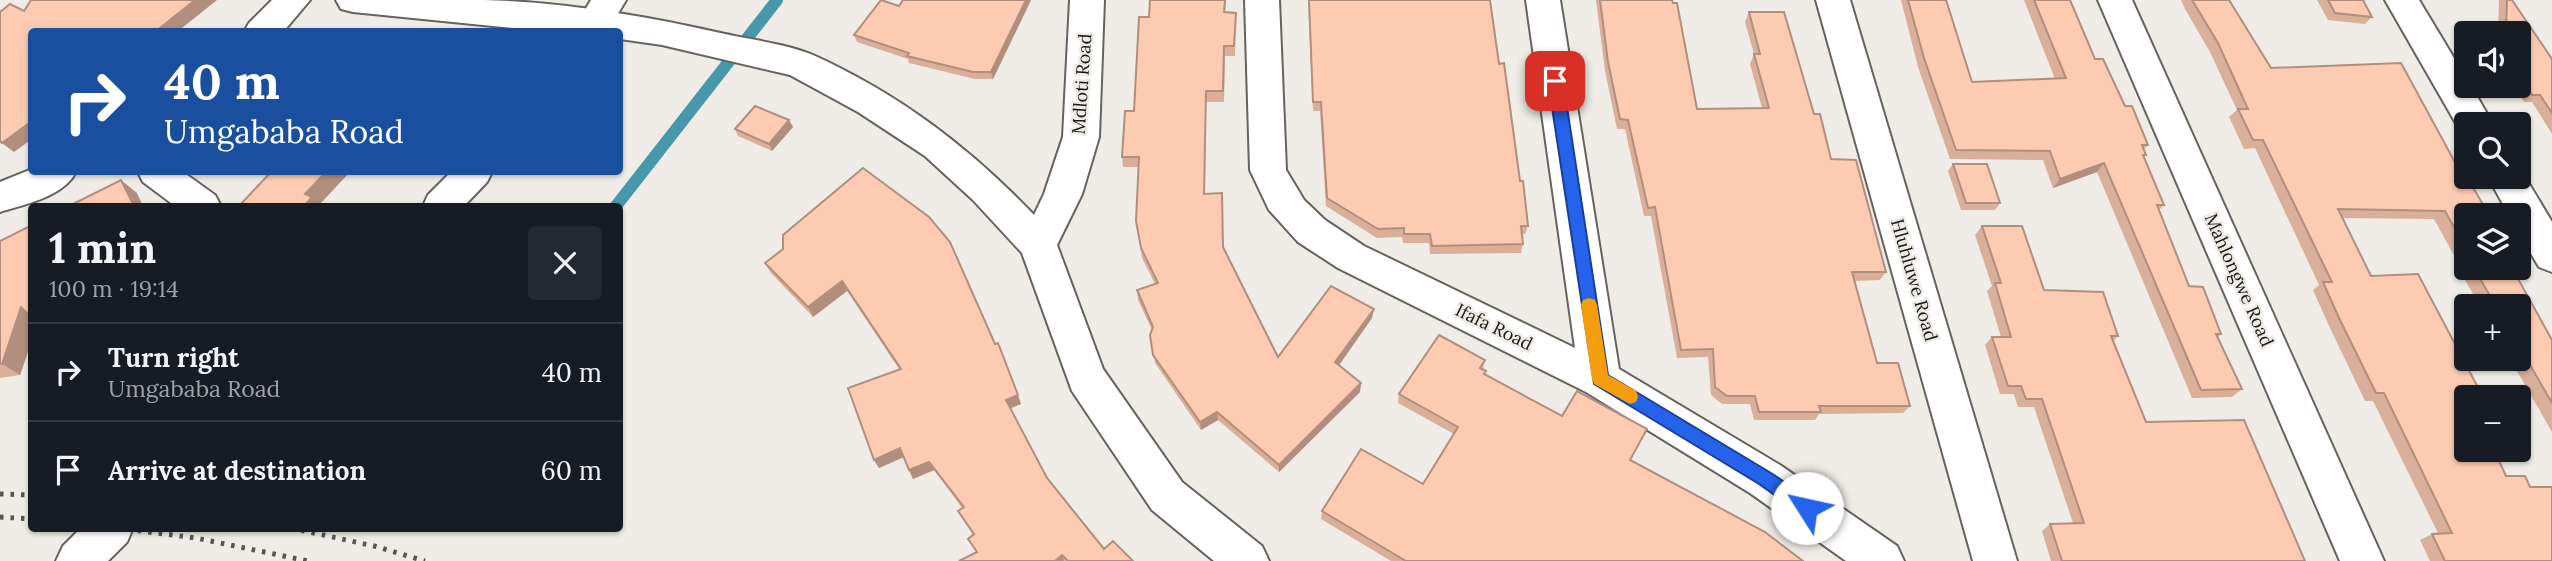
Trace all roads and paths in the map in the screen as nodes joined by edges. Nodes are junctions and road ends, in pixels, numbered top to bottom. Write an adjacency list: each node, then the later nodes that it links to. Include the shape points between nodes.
1 (292, 0): 10 (street)
2 (353, 0): 9 (street)
3 (1087, 0): 19 (street, Mdloti Road, via 1081,137 1063,194)
4 (1262, 0): 21 (street, Ifafa Road, via 1269,170 1291,213 1315,236 1351,257)
5 (1543, 0): 21 (street)
6 (1833, 0): 26 (street, Hluhluwe Road)
7 (2115, 0): 27 (street, Mahlongwe Road)
8 (2402, 0): 11 (street)
9 (598, 18): 19 (street, via 799,64 871,102 938,146)
10 (265, 28)
11 (2468, 112)
12 (53, 175): 16 (street)
13 (160, 175): 17 (street)
14 (471, 175): 18 (street)
15 (2513, 189): 20 (street)
16 (0, 197)
17 (198, 203)
18 (444, 203)
19 (1038, 245): 24 (street, via 1086,378 1167,496)
20 (2552, 256)
21 (1600, 379): 25 (street, Ifafa Road, via 1765,478)
22 (108, 532): 23 (street)
23 (78, 561)
24 (1247, 561)
25 (1882, 561)
26 (1995, 561)
27 (2362, 561)

